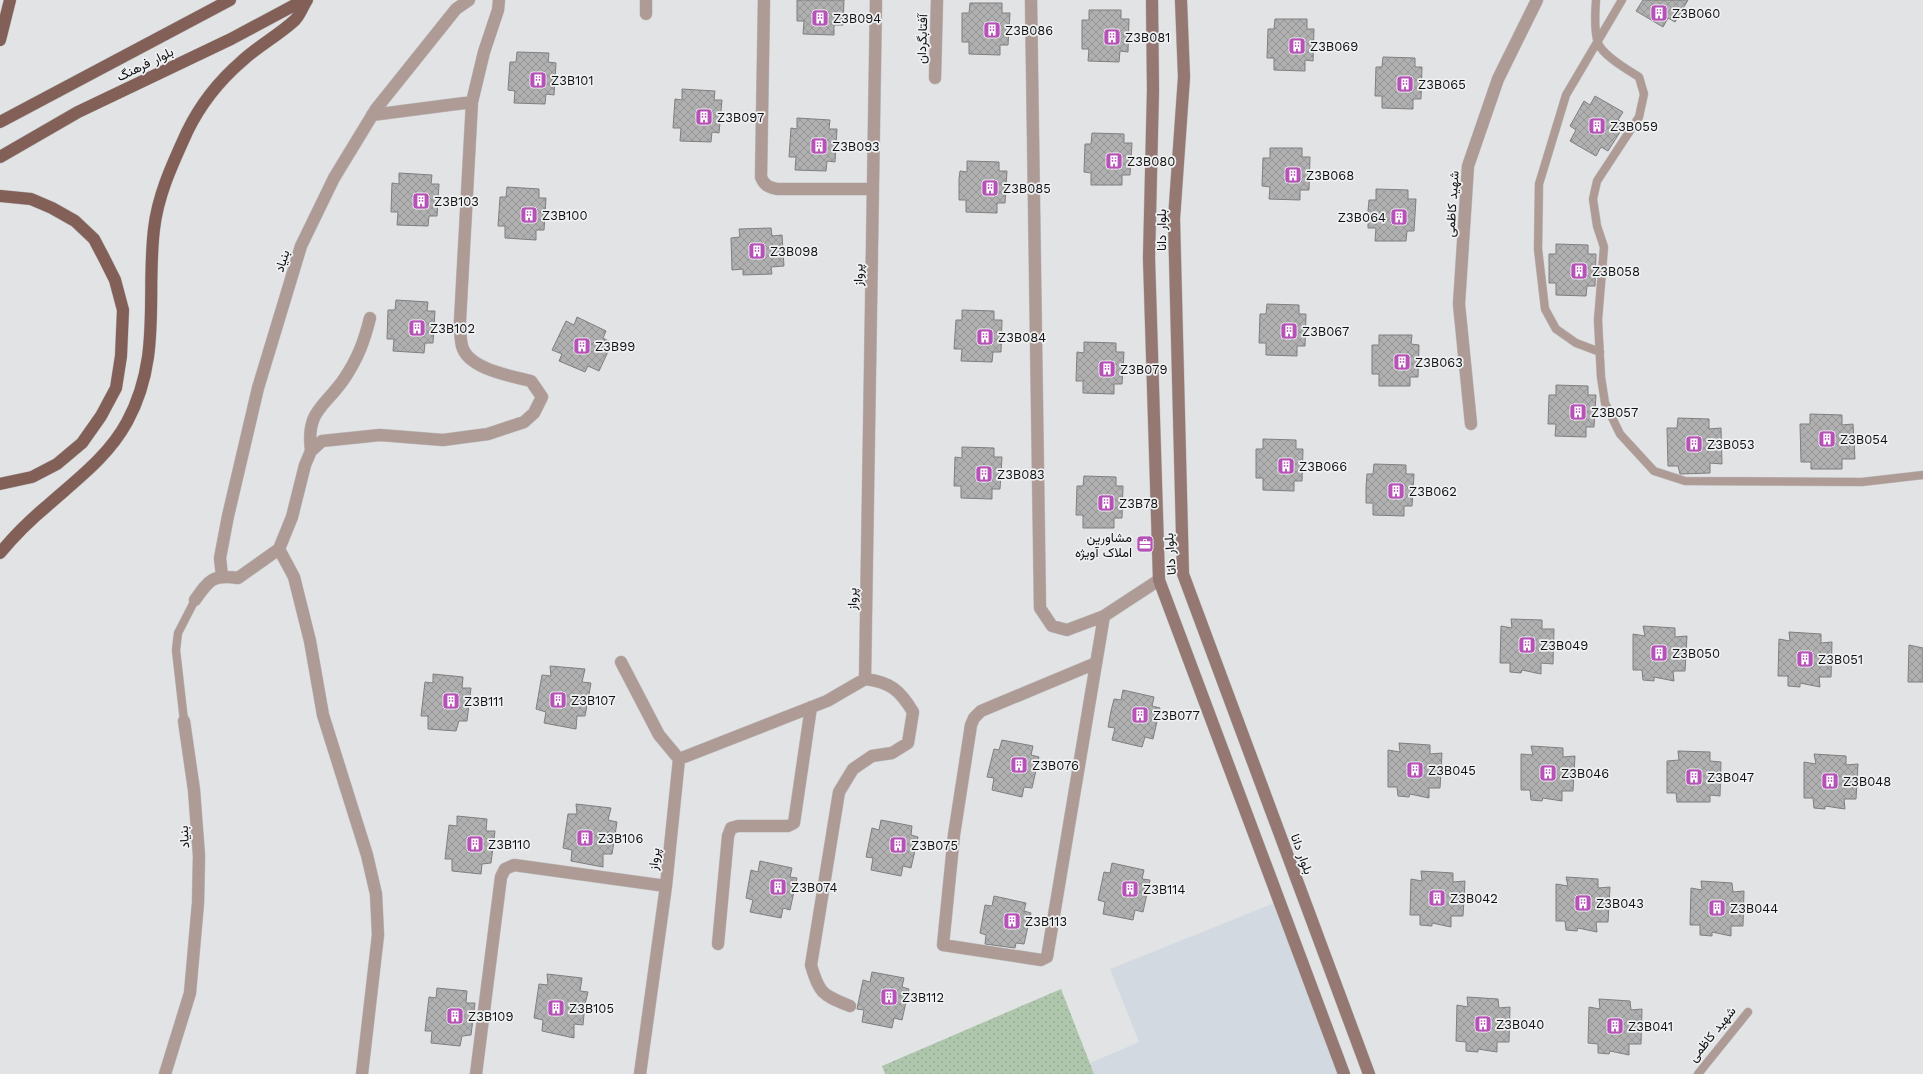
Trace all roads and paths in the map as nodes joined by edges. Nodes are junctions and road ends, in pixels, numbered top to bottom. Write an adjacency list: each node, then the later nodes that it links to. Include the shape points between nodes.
1 (10, 0): 17 (main road)
2 (230, 0): 22 (main road, بلوار فرهنگ)
3 (306, 0): 23 (main road, بلوار فرهنگ, via 78,112); 33 (main road, via 296,19 242,60 208,97 188,130 162,190 154,229 152,334 148,365 142,389 127,422 110,447 81,477 47,505)
4 (469, 0): 21 (street, بنیاد, via 456,8)
5 (499, 0): 20 (street)
6 (646, 0): 16 (street)
7 (764, 0): 24 (street, via 761,176 763,183 777,189)
8 (876, 0): 24 (street, پرواز)
9 (937, 0): 19 (street, آفتابگردان)
10 (1031, 0): 37 (street, via 1040,608 1052,626 1067,630)
11 (1152, 0): 35 (street, بلوار دانا, via 1153,90 1149,258)
12 (1181, 0): 53 (street, بلوار دانا, via 1184,77 1174,219 1183,574)
13 (1537, 0): 28 (street, شهید کاظمی, via 1498,79 1468,166 1459,304)
14 (1596, 0): 18 (lane)
15 (1622, 0): 18 (lane)
16 (646, 14)
17 (0, 40)
18 (1598, 40): 27 (lane, via 1614,61 1639,77 1644,94 1639,117 1597,181 1593,199 1597,226 1604,247 1598,320); 27 (lane, via 1566,95 1539,184 1538,248 1546,309 1556,329 1576,343)
19 (935, 78)
20 (472, 102): 21 (street); 29 (street, via 460,321 462,347 473,362 495,372 531,381 542,397 534,413 524,422 488,434 443,440 380,435 322,441)
21 (372, 115): 34 (street, بنیاد, via 334,178 301,246 258,388 228,516 220,558)
22 (0, 122)
23 (0, 157)
24 (873, 189): 40 (street, پرواز)
25 (0, 196): 31 (main road, via 31,199 76,221 94,239 115,280 123,310 121,356 116,388 82,443 57,464 32,477)
26 (370, 318): 29 (street, via 362,349 343,380 312,419 309,436)
27 (1600, 352): 30 (lane, via 1605,403 1620,434 1654,470 1685,481 1862,482)
28 (1470, 424)
29 (311, 450): 32 (street, via 292,517)
30 (1923, 475)
31 (0, 484)
32 (279, 549): 34 (street, via 238,578); 49 (street, via 294,577 310,641 323,715 376,894 378,935)
33 (0, 553)
34 (222, 576): 36 (street, via 207,583)
35 (1158, 580): 37 (street); 52 (street, بلوار دانا)
36 (195, 600): 42 (lane, بنیاد, via 178,633 176,650)
37 (1104, 616): 39 (street)
38 (621, 662): 43 (street, via 659,735)
39 (1096, 663): 39 (street, via 981,711 974,718 954,835 943,945 1041,960 1047,957)
40 (865, 679): 41 (street); 46 (street, via 882,681 903,696 913,712 908,743 892,753 872,756 853,769 839,792 811,965 816,984 825,996)
41 (811, 707): 43 (street); 45 (street, via 794,823 788,826 731,828 728,836)
42 (184, 721): 48 (street, بنیاد, via 194,790 199,856 198,903 190,993)
43 (679, 759): 44 (street, پرواز)
44 (666, 886): 50 (street, via 514,865 505,868 501,878); 51 (street, پرواز)
45 (718, 944)
46 (850, 1006)
47 (1748, 1012): 54 (lane, شهید کاظمی)
48 (165, 1074)
49 (362, 1074)
50 (476, 1074)
51 (640, 1074)
52 (1344, 1074)
53 (1369, 1074)
54 (1698, 1074)

